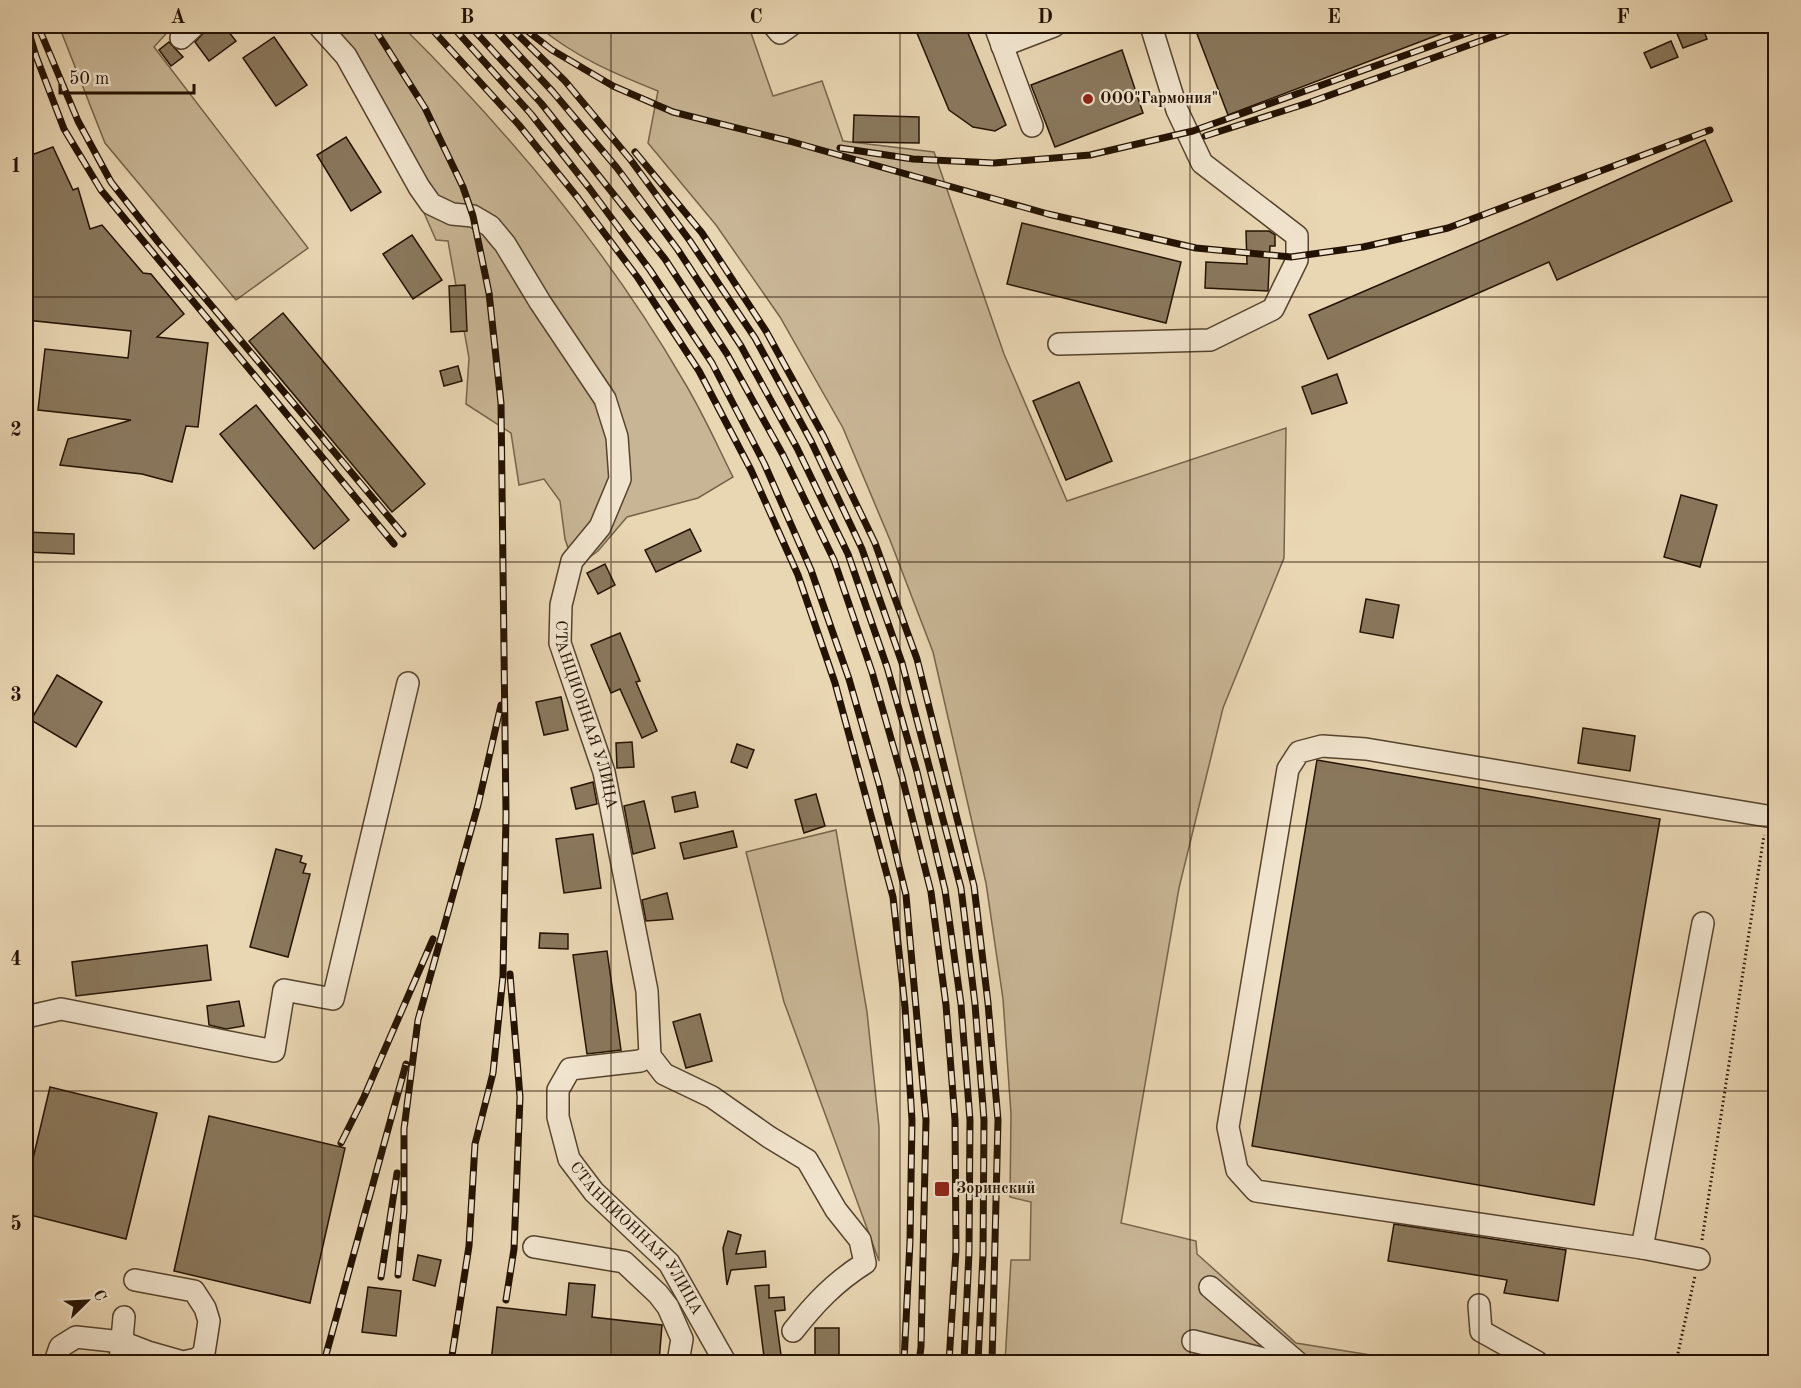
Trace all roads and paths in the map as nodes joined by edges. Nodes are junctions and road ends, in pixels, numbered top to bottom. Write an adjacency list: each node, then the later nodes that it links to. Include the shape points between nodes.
1 (319, 26): 15 (street, СТАНЦИОННАЯ УЛИЦА, via 346,56 431,204 473,216 490,226 505,244 605,399 617,436 620,479 600,527 572,561 561,605 560,643 604,772 647,991)
2 (774, 26): 3 (street, via 780,33)
3 (790, 26)
4 (995, 26): 7 (street)
5 (1054, 26): 7 (street)
6 (1152, 26): 9 (street, via 1177,110 1202,163 1297,236 1297,260 1273,309 1210,340)
7 (1002, 45): 8 (street)
8 (1032, 126)
9 (1059, 344)
10 (408, 683): 14 (street, via 333,999 284,990 274,1051 61,1009)
11 (1776, 766): 12 (path)
12 (1767, 816): 17 (street, via 1366,749 1322,746 1299,752 1288,769 1228,1127 1237,1170 1256,1191); 18 (path)
13 (1703, 922): 17 (street)
14 (26, 1017)
15 (650, 1056): 23 (street, via 664,1074 712,1097 807,1160 836,1210 860,1240 865,1263 819,1299); 28 (street, СТАНЦИОННАЯ УЛИЦА, via 639,1061 570,1069 558,1090 558,1117 569,1159 594,1192 669,1263)
16 (534, 1247): 27 (street, via 624,1262 668,1307 682,1339)
17 (1642, 1248): 18 (street)
18 (1699, 1259): 32 (path)
19 (135, 1280): 25 (street, via 194,1291 209,1321 207,1338 204,1353 183,1362 148,1352)
20 (1210, 1287): 30 (street)
21 (1479, 1305): 31 (street, via 1481,1331)
22 (124, 1317): 25 (street)
23 (793, 1331)
24 (1193, 1341): 29 (street)
25 (121, 1352): 26 (street, via 76,1337 60,1347)
26 (55, 1362)
27 (678, 1362)
28 (725, 1362)
29 (1276, 1362)
30 (1297, 1362)
31 (1537, 1362)
32 (1676, 1362)

